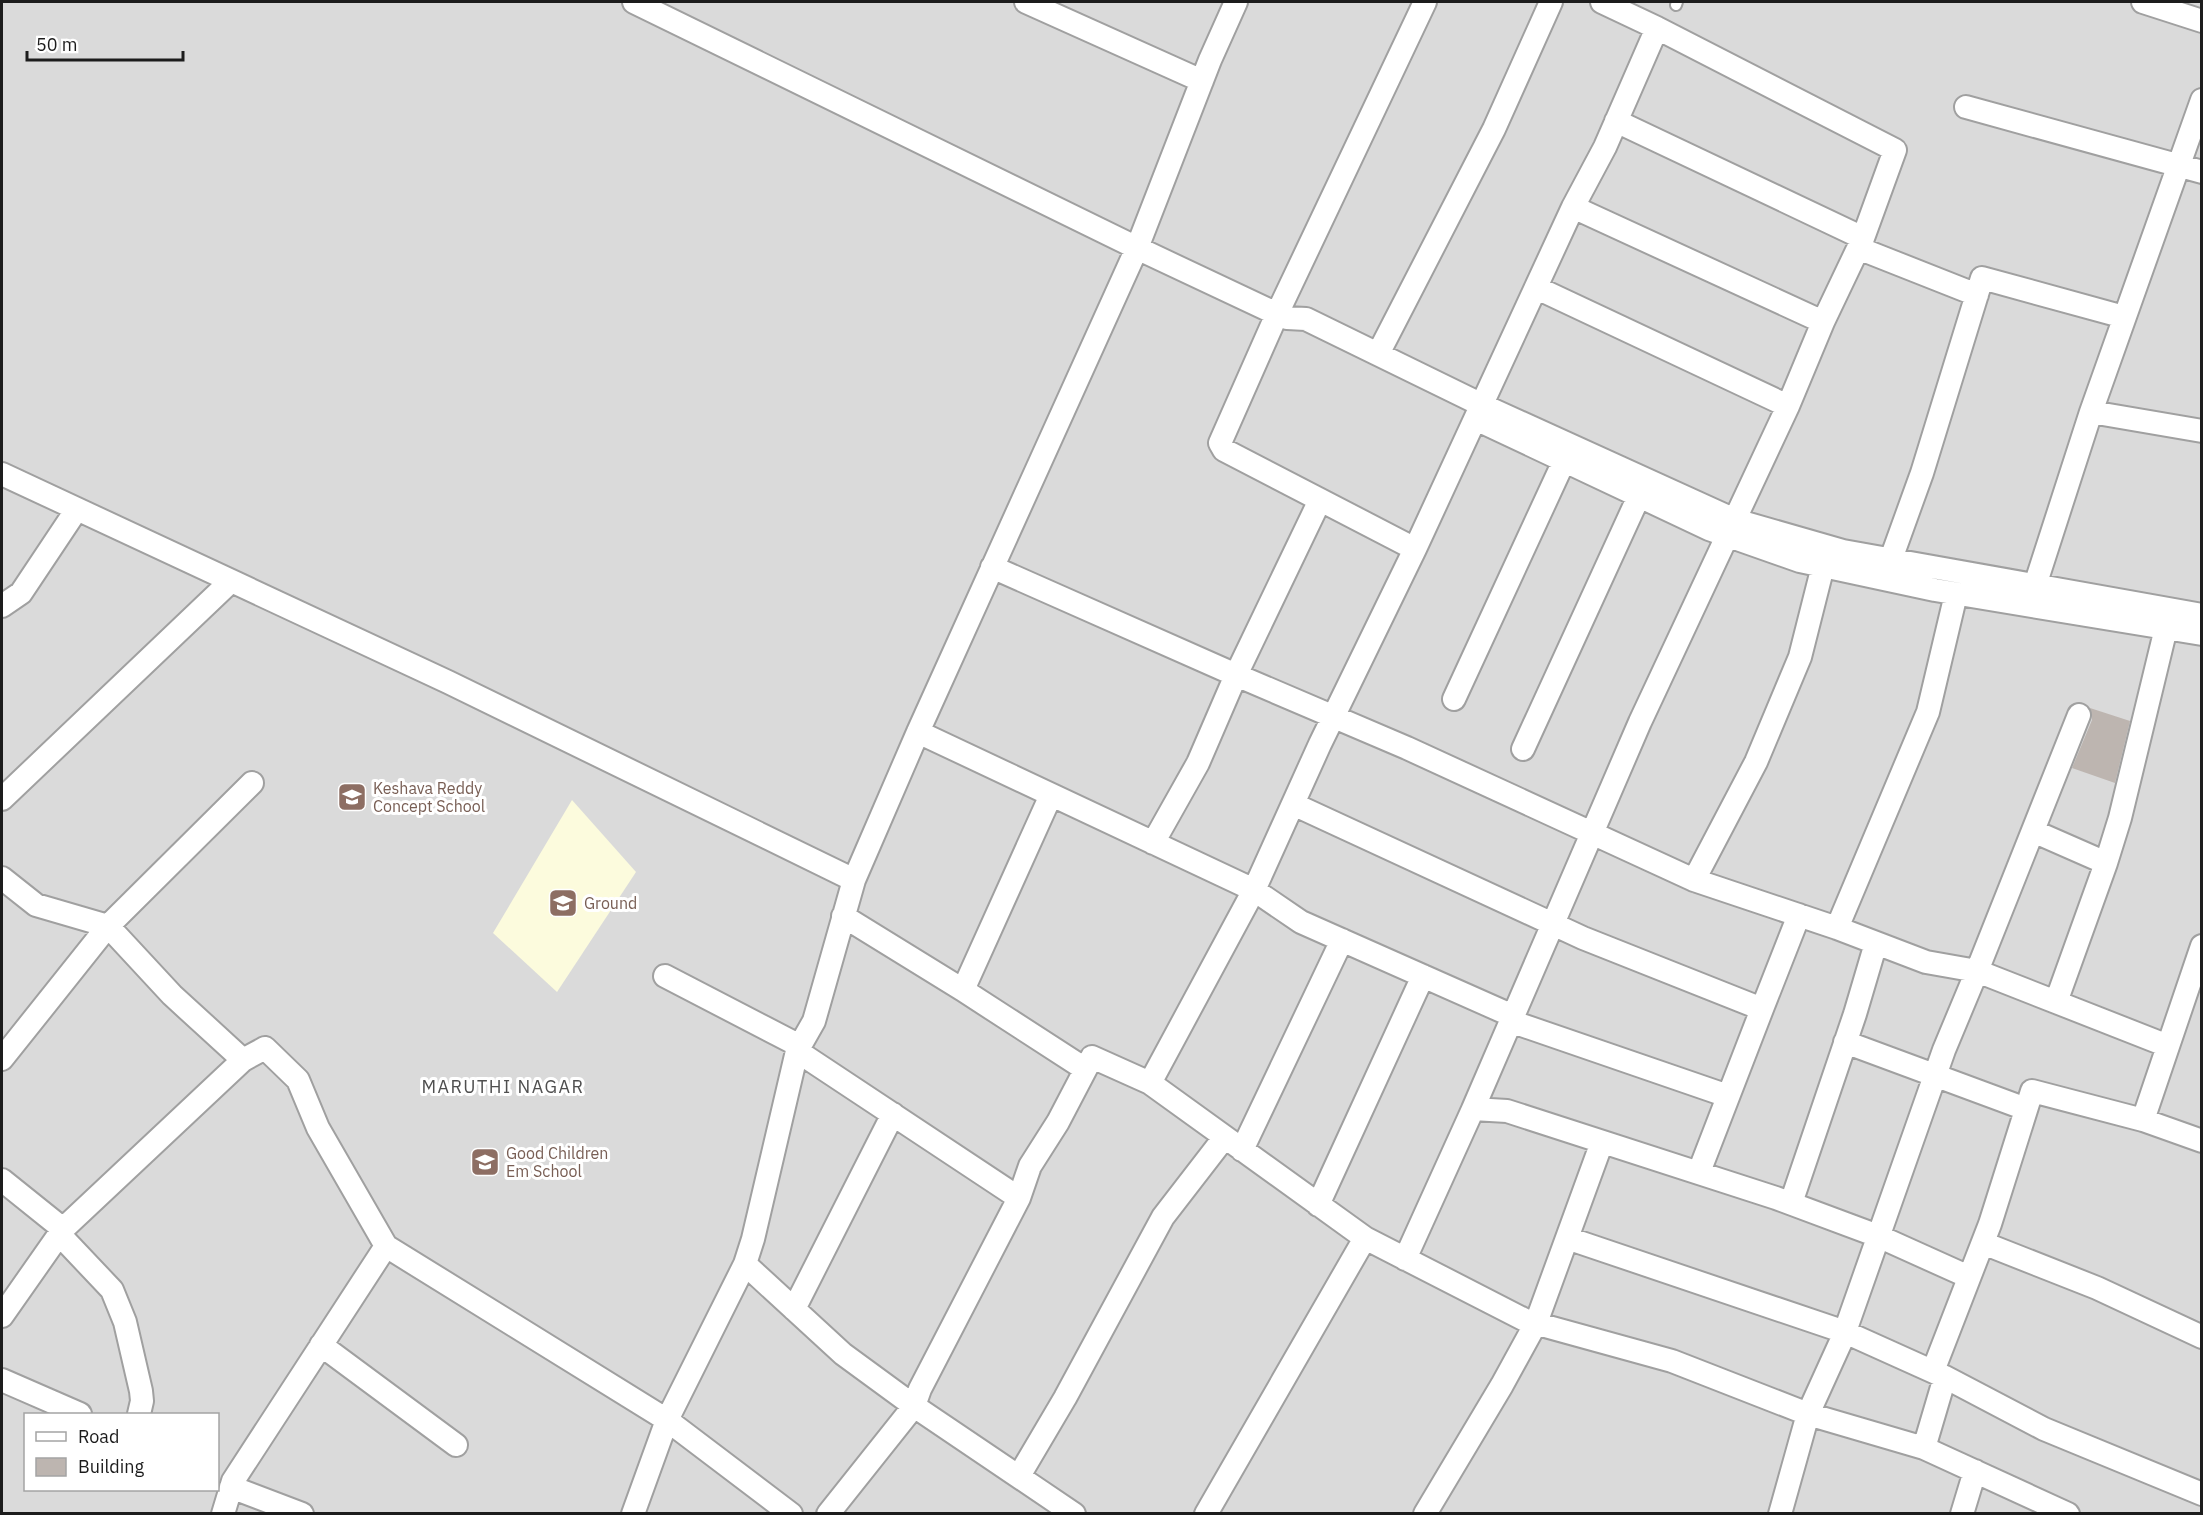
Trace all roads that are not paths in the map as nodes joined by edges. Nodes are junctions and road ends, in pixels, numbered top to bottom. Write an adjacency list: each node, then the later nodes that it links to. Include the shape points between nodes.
1 (634, 2): 18 (street)
2 (1026, 2): 10 (street)
3 (1236, 2): 10 (street)
4 (1425, 2): 21 (street)
5 (1551, 2): 24 (street, via 1494,129)
6 (1602, 2): 9 (street)
7 (2143, 2): 8 (street)
8 (2202, 21)
9 (1657, 28): 13 (street); 17 (street, via 1895,150)
10 (1202, 81): 18 (street)
11 (2202, 100): 14 (street)
12 (1966, 107): 14 (street)
13 (1616, 121): 16 (street); 17 (street)
14 (2178, 166): 15 (street); 22 (street)
15 (2202, 172)
16 (1573, 207): 19 (street); 23 (street)
17 (1861, 243): 20 (street); 23 (street)
18 (1137, 248): 21 (street); 38 (street)
19 (1537, 288): 25 (street); 26 (street)
20 (1977, 295): 22 (street, via 1982,278); 36 (street)
21 (1282, 316): 24 (street, via 1306,319); 26 (street, via 1300,333); 32 (street, via 1220,442 1224,450)
22 (2124, 317): 27 (street)
23 (1823, 322): 25 (street)
24 (1378, 354): 26 (street)
25 (1788, 406): 34 (street)
26 (1479, 412): 29 (street); 34 (street); 35 (street)
27 (2091, 412): 28 (street); 41 (street)
28 (2202, 431)
29 (1564, 461): 31 (street); 47 (street)
30 (2, 474): 33 (street)
31 (1639, 496): 34 (street); 51 (street)
32 (1320, 500): 35 (street); 46 (street)
33 (77, 509): 39 (street); 42 (street, via 21,593)
34 (1731, 528): 36 (street); 37 (street, via 1800,561); 57 (street, via 1640,722)
35 (1415, 549): 49 (street)
36 (1892, 560): 41 (street)
37 (1824, 566): 40 (street); 62 (street, via 1796,668 1756,762)
38 (992, 567): 46 (street); 50 (street)
39 (231, 581): 54 (street); 61 (street)
40 (1956, 594): 41 (street); 68 (street, via 1928,712)
41 (2031, 596): 43 (street); 44 (street)
42 (2, 606)
43 (2202, 615)
44 (2166, 628): 45 (street); 59 (street)
45 (2202, 634)
46 (1236, 675): 49 (street); 58 (street, via 1198,764)
47 (1454, 699)
48 (2079, 715): 56 (street)
49 (1333, 717): 55 (street); 57 (street)
50 (918, 732): 53 (street); 61 (street)
51 (1523, 749)
52 (252, 783): 67 (street)
53 (1052, 795): 58 (street); 76 (street)
54 (2, 798)
55 (1293, 804): 63 (street); 66 (street)
56 (2033, 831): 59 (street); 72 (street)
57 (1593, 834): 62 (street); 66 (street)
58 (1153, 843): 63 (street)
59 (2106, 863): 77 (street)
60 (2, 878): 67 (street, via 36,905)
61 (854, 880): 65 (street)
62 (1694, 880): 64 (street)
63 (1254, 890): 69 (street, via 1301,922); 87 (street)
64 (1799, 915): 68 (street); 78 (street)
65 (843, 916): 76 (street); 82 (street, via 814,1021)
66 (1552, 924): 78 (street); 79 (street)
67 (108, 926): 83 (street); 84 (street, via 172,995)
68 (1837, 928): 70 (street)
69 (1342, 940): 74 (street); 95 (street)
70 (1876, 943): 72 (street, via 1926,962); 80 (street)
71 (2202, 946): 75 (street)
72 (1977, 971): 77 (street); 86 (street)
73 (666, 976): 82 (street)
74 (1423, 976): 79 (street); 100 (street)
75 (2195, 989): 81 (street)
76 (963, 990): 85 (street)
77 (2056, 1002): 81 (street)
78 (1761, 1008): 88 (street)
79 (1512, 1018): 88 (street); 89 (street)
80 (1845, 1041): 86 (street); 99 (street)
81 (2168, 1046): 92 (street)
82 (799, 1049): 91 (street); 108 (street)
83 (2, 1059)
84 (243, 1060): 101 (street); 106 (street, via 265,1048 298,1080 318,1128)
85 (1085, 1069): 87 (street, via 1092,1057); 98 (street, via 1030,1166)
86 (1935, 1076): 90 (street); 102 (street)
87 (1150, 1083): 95 (street)
88 (1728, 1096): 96 (street)
89 (1473, 1109): 94 (street, via 1507,1111); 107 (street)
90 (2026, 1109): 92 (street, via 2032,1091); 105 (street)
91 (893, 1114): 98 (street); 110 (street)
92 (2143, 1120): 93 (street)
93 (2202, 1141)
94 (1602, 1143): 96 (street); 104 (street)
95 (1233, 1144): 100 (street); 126 (street, via 1163,1217)
96 (1699, 1172): 99 (street)
97 (2, 1180): 101 (street)
98 (1019, 1198): 118 (street)
99 (1791, 1203): 102 (street)
100 (1318, 1205): 103 (street)
101 (61, 1232): 111 (street); 120 (street, via 112,1290 141,1392)
102 (1878, 1236): 109 (street); 113 (street)
103 (1365, 1238): 107 (street); 135 (street)
104 (1567, 1238): 112 (street); 113 (street)
105 (1983, 1243): 109 (street); 114 (street, via 2097,1288)
106 (386, 1246): 115 (street); 122 (street)
107 (1405, 1259): 112 (street)
108 (745, 1264): 110 (street); 122 (street)
109 (1969, 1277): 116 (street)
110 (794, 1308): 118 (street, via 843,1354)
111 (2, 1316)
112 (1536, 1323): 121 (street, via 1672,1361); 136 (street)
113 (1845, 1332): 116 (street); 121 (street)
114 (2202, 1337)
115 (321, 1346): 123 (street); 127 (street)
116 (1939, 1374): 124 (street); 128 (street, via 2044,1429)
117 (2, 1380): 119 (street)
118 (914, 1406): 126 (street); 134 (street)
119 (78, 1413)
120 (139, 1413)
121 (1808, 1414): 124 (street); 137 (street)
122 (667, 1420): 132 (street); 133 (street)
123 (456, 1445)
124 (1924, 1448): 125 (street)
125 (1975, 1471): 138 (street); 139 (street)
126 (1019, 1476): 129 (street)
127 (227, 1481): 130 (street); 131 (street)
128 (2202, 1494)
129 (1060, 1510)
130 (223, 1514)
131 (302, 1514)
132 (633, 1514)
133 (791, 1514)
134 (828, 1514)
135 (1206, 1514)
136 (1425, 1514)
137 (1780, 1514)
138 (1962, 1514)
139 (2068, 1514)

